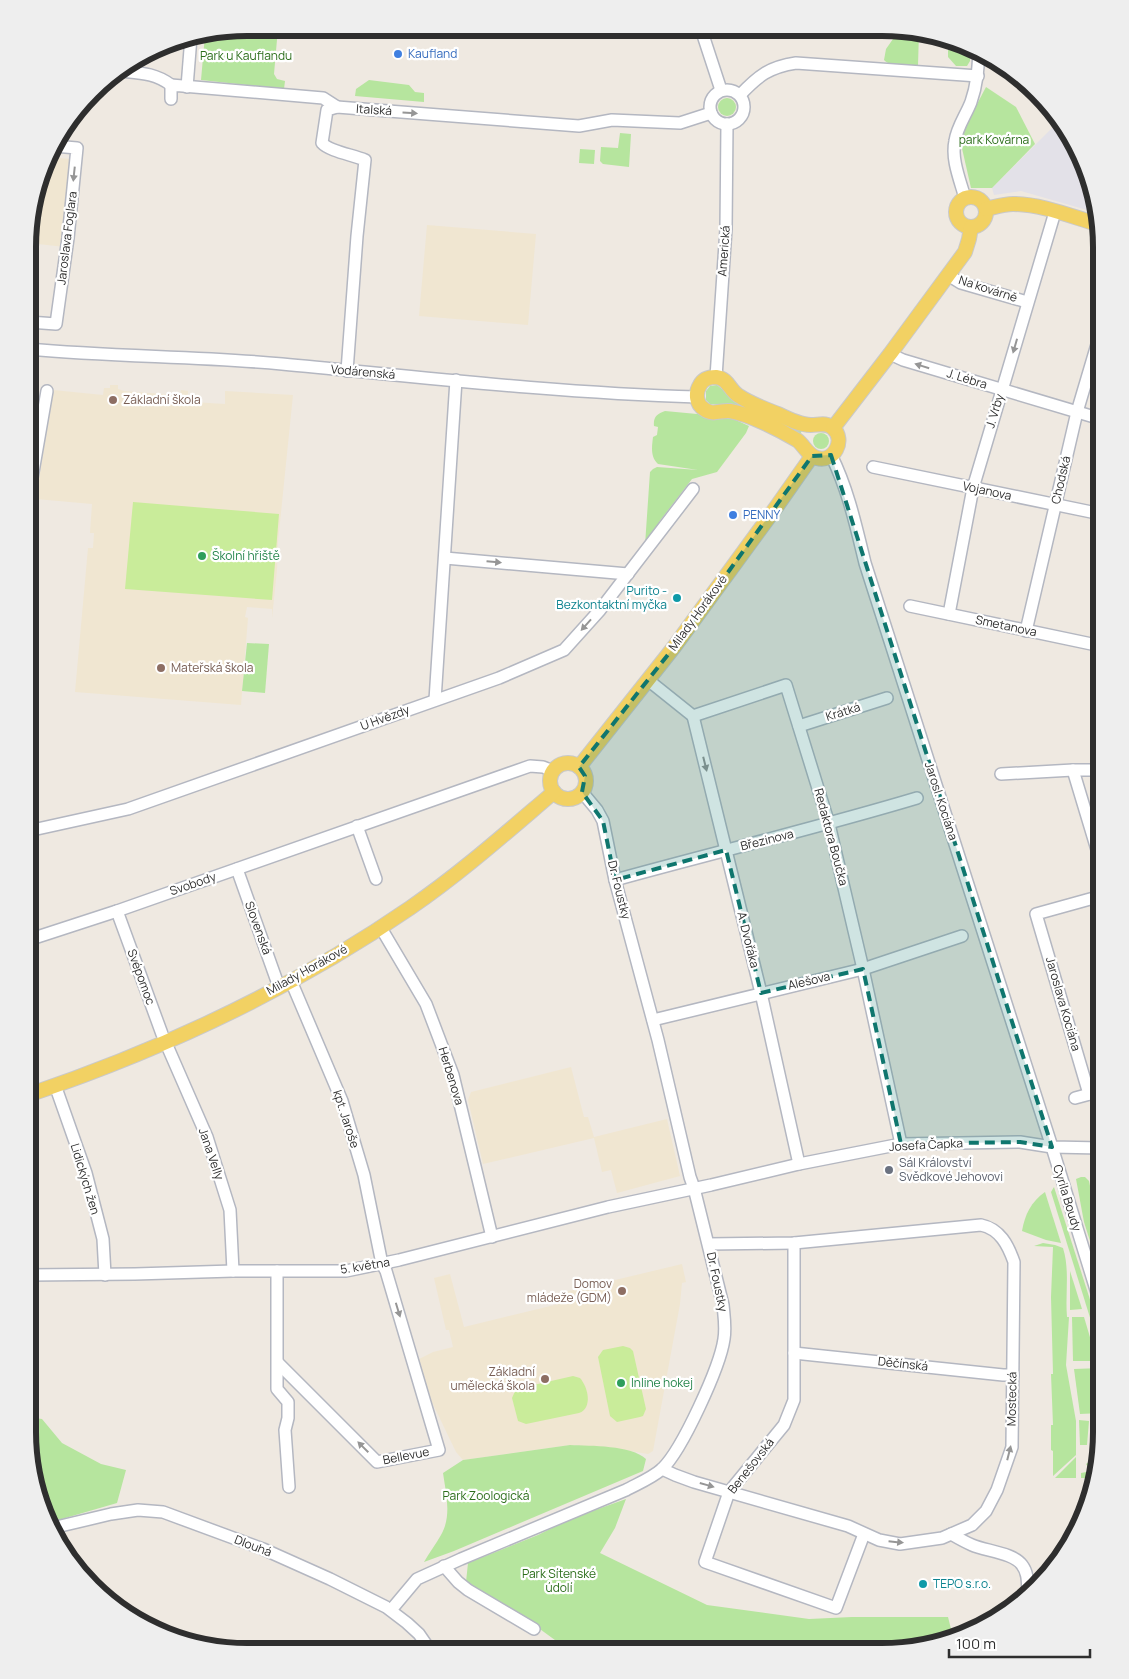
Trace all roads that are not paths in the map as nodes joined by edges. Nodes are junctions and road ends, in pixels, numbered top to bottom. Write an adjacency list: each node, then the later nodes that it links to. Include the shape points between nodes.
1 (703, 36): 8 (street)
2 (191, 44): 7 (street)
3 (979, 60): 5 (street)
4 (130, 72): 6 (street, Italská, via 161,77)
5 (978, 76): 9 (street, via 796,63 781,65 762,74); 15 (street, via 972,100 954,142 956,166)
6 (171, 85): 7 (street, Italská); 10 (street)
7 (188, 87): 11 (street, Italská, via 323,98)
8 (721, 90): 9 (street, via 731,90); 12 (street, via 712,98)
9 (740, 95): 13 (street, via 744,104 743,114)
10 (171, 99)
11 (332, 109): 12 (street, Italská, one-way to 12, via 579,126 612,120 680,123); 26 (street, via 322,143 326,148 365,160)
12 (711, 113): 13 (street, via 719,122)
13 (728, 124): 27 (street, Americká, via 726,229)
14 (62, 147): 22 (street, Jaroslava Foglara, one-way to 22, via 77,148 56,324)
15 (965, 198): 16 (main road, via 980,199); 19 (main road, via 958,203 956,215 960,222)
16 (986, 209): 17 (main road, via 1019,204); 19 (main road, via 983,222)
17 (1055, 212): 18 (main road); 21 (street, J. Vrby)
18 (1091, 222)
19 (971, 227): 20 (main road, via 965,252)
20 (948, 276): 21 (street, Na kovárně, via 961,283); 24 (main road)
21 (1027, 302): 29 (street, J. Vrby, one-way to 29)
22 (36, 323)
23 (36, 349): 26 (street, Vodárenská)
24 (890, 354): 29 (street, J. Lébra, one-way to 24); 34 (main road)
25 (1093, 360): 32 (street, Chodská)
26 (347, 371): 28 (street, Vodárenská)
27 (716, 377): 31 (main road, via 702,382); 34 (main road, via 726,381 740,397 777,414 806,425 825,424)
28 (456, 380): 31 (street, Vodárenská); 43 (street)
29 (1002, 390): 32 (street, J. Lébra); 39 (street, J. Vrby)
30 (47, 392): 35 (street)
31 (697, 397): 37 (main road, via 705,410 715,413 729,411 767,425 797,440)
32 (1077, 412): 33 (street, J. Lébra); 41 (street, Chodská)
33 (1093, 417)
34 (833, 428): 36 (main road, via 839,440)
35 (36, 453)
36 (832, 455): 37 (main road, via 822,459); 86 (street, Jarosl. Kociána)
37 (812, 456): 49 (main road, Milady Horákové)
38 (873, 467): 39 (street, Vojanova)
39 (973, 488): 41 (street, Vojanova); 46 (street, J. Vrby)
40 (693, 489): 44 (street, U Hvězdy)
41 (1055, 504): 42 (street, Vojanova); 47 (street, Chodská)
42 (1093, 512)
43 (445, 558): 44 (street, one-way to 44); 51 (street)
44 (628, 574): 51 (street, U Hvězdy, one-way to 51, via 564,650)
45 (910, 606): 46 (street, Smetanova)
46 (949, 614): 47 (street, Smetanova)
47 (1026, 631): 48 (street, Smetanova)
48 (1093, 644)
49 (648, 680): 52 (street); 54 (main road, Milady Horákové)
50 (887, 698): 53 (street, Krátká)
51 (435, 700): 64 (street, U Hvězdy, via 128,810)
52 (693, 716): 53 (street, Redaktora Boučka, via 786,685); 66 (street, A. Dvořáka, one-way to 66)
53 (799, 726): 62 (street, Redaktora Boučka)
54 (579, 767): 57 (main road, via 568,763 557,766); 60 (main road, via 586,782)
55 (1073, 770): 56 (street); 58 (street); 65 (street)
56 (1093, 770)
57 (553, 771): 59 (main road, via 550,782); 63 (street, Svobody, via 530,766)
58 (1001, 774)
59 (554, 792): 60 (main road, via 565,798); 72 (main road, Milady Horákové, via 461,871)
60 (582, 792): 69 (street, Dr. Foustky, via 603,821)
61 (917, 798): 62 (street, Březinova)
62 (829, 824): 66 (street, Březinova); 75 (street, Redaktora Boučka)
63 (358, 826): 67 (street, Svobody); 68 (street)
64 (36, 829)
65 (1093, 836)
66 (726, 850): 69 (street, Březinova); 77 (street, A. Dvořáka)
67 (238, 869): 71 (street, Svobody); 76 (street, Slovenská)
68 (376, 878)
69 (615, 880): 78 (street, Dr. Foustky)
70 (1093, 898): 83 (street, Jaroslava Kociána, via 1036,914)
71 (117, 911): 74 (street, Svobody); 79 (street, Svépomoc)
72 (381, 928): 76 (main road, Milady Horákové); 90 (street, Herbenova, via 426,1004 453,1075)
73 (962, 936): 75 (street, Alešova)
74 (36, 937)
75 (863, 969): 77 (street, Alešova); 85 (street, Redaktora Boučka)
76 (285, 984): 79 (main road, Milady Horákové); 93 (street, kpt. Jaroše, via 342,1101 364,1175)
77 (761, 993): 78 (street, Alešova); 88 (street, A. Dvořáka)
78 (653, 1020): 89 (street, Dr. Foustky)
79 (166, 1043): 80 (main road, Milady Horákové); 94 (street, Jana Velly, via 207,1137 230,1210)
80 (55, 1085): 81 (main road, Milady Horákové); 96 (street, Lidických žen, via 86,1173 103,1239)
81 (36, 1092)
82 (1093, 1093): 83 (street)
83 (1089, 1094): 84 (street)
84 (1075, 1098)
85 (901, 1144): 86 (street, Josefa Čapka, via 1020,1142); 88 (street, Josefa Čapka)
86 (1052, 1147): 87 (street, Josefa Čapka); 98 (street, Cyrila Boudy)
87 (1093, 1148)
88 (799, 1164): 89 (street, Josefa Čapka)
89 (694, 1188): 90 (street, 5. května); 92 (street, Dr. Foustky)
90 (492, 1237): 93 (street, 5. května)
91 (794, 1243): 92 (street, Mostecká); 99 (street, Benešovská); 101 (street, Mostecká, via 981,1225 994,1230 1007,1245 1014,1262)
92 (709, 1244): 102 (street, Dr. Foustky, via 725,1321 721,1353 694,1416)
93 (382, 1264): 95 (street, 5. května, via 346,1271); 100 (street, Bellevue, one-way to 100, via 439,1450 377,1462)
94 (233, 1271): 95 (street, 5. května); 96 (street, 5. května)
95 (278, 1271): 100 (street)
96 (106, 1274): 97 (street, 5. května)
97 (36, 1275)
98 (1093, 1280)
99 (794, 1353): 101 (street, Děčínská); 104 (street, Benešovská, via 794,1400 784,1425)
100 (278, 1363): 103 (street, via 277,1389 288,1402)
101 (1013, 1375): 107 (street, Mostecká, one-way to 101, via 972,1525 986,1511 1003,1475 1012,1447)
102 (662, 1469): 104 (street, Mostecká, one-way to 104); 108 (street, Dr. Foustky, via 626,1490)
103 (289, 1486)
104 (729, 1492): 106 (street, Mostecká, via 848,1526); 106 (street, Benešovská, via 705,1562 836,1608)
105 (59, 1526): 110 (street, Dlouhá, via 138,1510 163,1512 263,1549)
106 (864, 1534): 107 (street, Mostecká, one-way to 107, via 900,1544)
107 (951, 1534): 109 (street, via 973,1546 1013,1557 1022,1565)
108 (444, 1566): 110 (street, Dr. Foustky, via 417,1579); 111 (street, via 468,1590)
109 (1027, 1584)
110 (391, 1610): 112 (street, Dlouhá)
111 (534, 1629)
112 (425, 1643)

